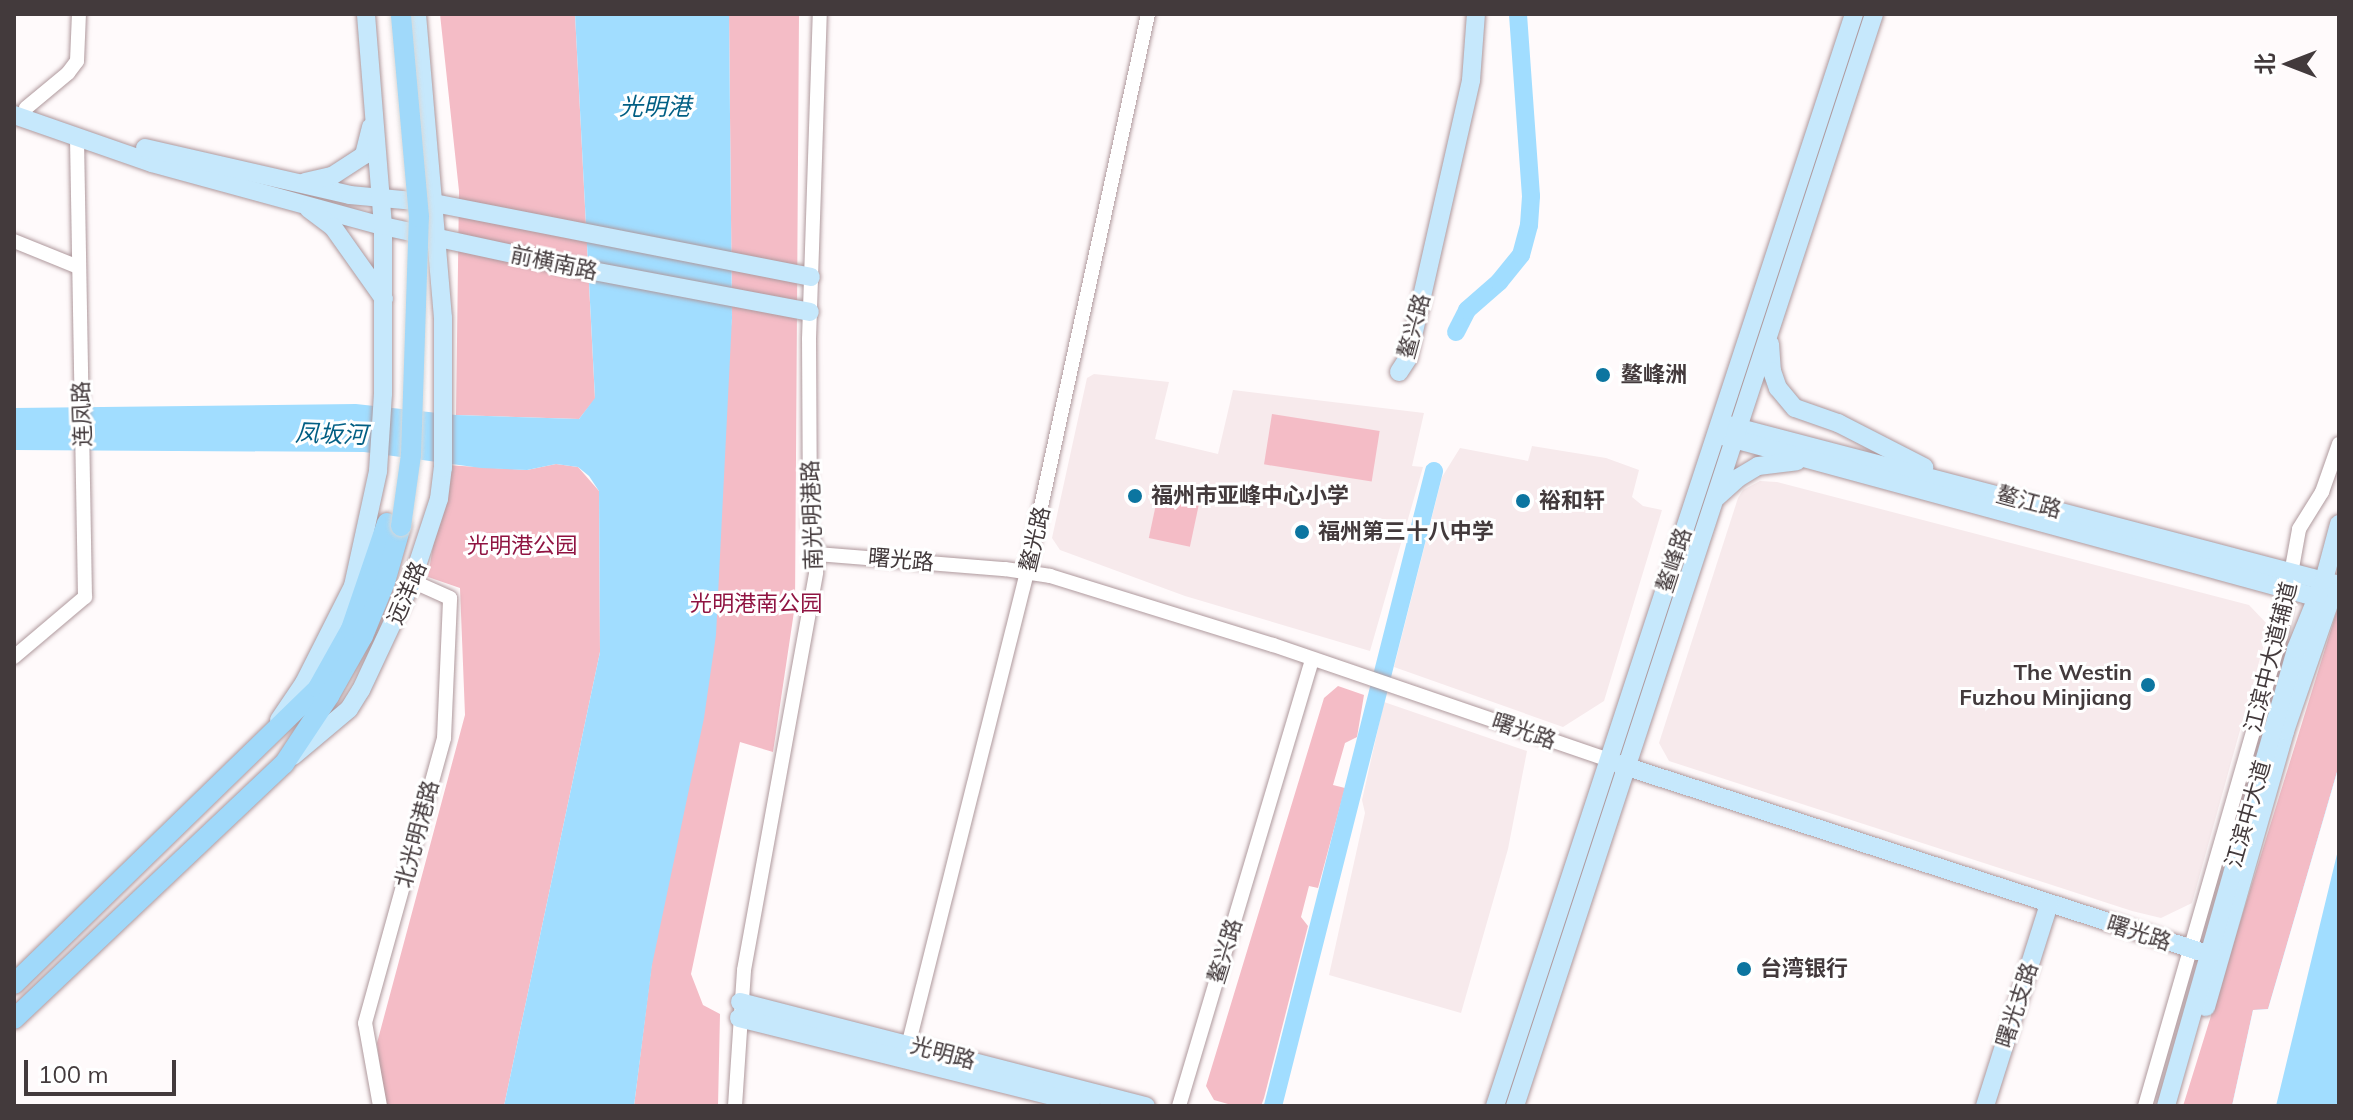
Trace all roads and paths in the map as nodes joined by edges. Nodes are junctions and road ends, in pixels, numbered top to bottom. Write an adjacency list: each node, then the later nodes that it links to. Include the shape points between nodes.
1 (79, 14): 12 (street, via 77,61)
2 (366, 14): 13 (main road)
3 (388, 14): 32 (highway, via 406,274)
4 (401, 14): 32 (highway, bridge, via 419,261 411,455)
5 (417, 14): 18 (main road, 远洋路)
6 (820, 14): 23 (street, 南光明港路)
7 (1148, 14): 35 (street, 鳌光路)
8 (1467, 14): 9 (main road, 鳌兴路, via 1461,81 1397,356 1399,372 1408,358 1471,80)
9 (1476, 14)
10 (1854, 14): 27 (main road, 鳌峰路)
11 (1874, 14): 26 (main road, 鳌峰路)
12 (18, 109): 14 (main road, 前横南路); 15 (main road, 前横南路, via 158,152)
13 (374, 113): 15 (main road, 前横南路, via 364,155 332,176); 16 (main road)
14 (77, 138): 17 (main road, 前横南路); 22 (street, 连凤路)
15 (302, 182): 16 (main road, 前横南路)
16 (383, 201): 18 (main road, 前横南路); 19 (main road)
17 (300, 203): 19 (main road, 前横南路); 24 (main road, 前横南路, via 333,227)
18 (434, 203): 20 (main road, 远洋路); 23 (main road, 前横南路)
19 (383, 226): 20 (main road, 前横南路); 24 (main road)
20 (437, 237): 25 (main road, 前横南路); 37 (main road, 远洋路, via 443,468 434,521)
21 (14, 241): 22 (street)
22 (78, 267): 39 (street, 连凤路, via 85,597)
23 (811, 277): 25 (street, 南光明港路)
24 (385, 300): 41 (main road, via 378,471 353,586)
25 (810, 312): 34 (street, 南光明港路, via 810,525)
26 (1770, 333): 27 (main road, 鳌峰路); 30 (main road, via 1772,371 1795,408 1838,423)
27 (1728, 431): 29 (main road, 鳌江路); 30 (main road, 鳌江路); 31 (main road, 鳌峰路); 42 (main road, 鳌峰路)
28 (2339, 444): 36 (street, 江滨中大道辅道, via 2322,492 2303,518)
29 (1809, 461): 31 (main road, via 1758,466); 36 (main road, 鳌江路)
30 (1952, 482): 36 (main road, 鳌江路)
31 (1715, 498): 42 (main road, 鳌峰路)
32 (394, 524): 41 (highway, via 336,658 318,688); 43 (highway, via 385,582 363,636)
33 (2339, 524): 38 (main road, 江滨中大道)
34 (817, 554): 35 (street, 曙光路); 48 (street, 南光明港路)
35 (1027, 571): 40 (street, 曙光路); 50 (street, 鳌光路)
36 (2291, 580): 38 (main road, 鳌江路); 45 (street, 江滨中大道辅道, via 2278,645)
37 (412, 581): 43 (main road, 远洋路, via 375,666 349,709); 51 (street, 北光明港路, via 450,598 444,738 365,1023)
38 (2329, 587): 46 (main road, 江滨中大道, via 2296,649)
39 (14, 657)
40 (1312, 659): 42 (street, 曙光路); 55 (street, 鳌兴路)
41 (268, 740): 47 (highway)
42 (1617, 763): 44 (main road, 曙光路); 56 (main road, 鳌峰路); 57 (main road, 鳌峰路)
43 (284, 764): 49 (highway, 远洋路)
44 (2049, 904): 45 (main road, 曙光路); 58 (main road, 曙光支路)
45 (2189, 948): 46 (main road, 曙光路); 59 (street, 江滨中大道辅道)
46 (2214, 956): 60 (main road, 江滨中大道); 61 (main road, 江滨中大道)
47 (14, 984)
48 (739, 1010): 50 (main road, 光明路); 52 (street, 南光明港路)
49 (14, 1019)
50 (907, 1051): 53 (main road, 光明路); 54 (main road, 光明路)
51 (380, 1106)
52 (735, 1106)
53 (1091, 1106)
54 (1146, 1106)
55 (1179, 1106)
56 (1495, 1106)
57 (1515, 1106)
58 (1985, 1106)
59 (2145, 1106)
60 (2166, 1106)
61 (2177, 1106)

